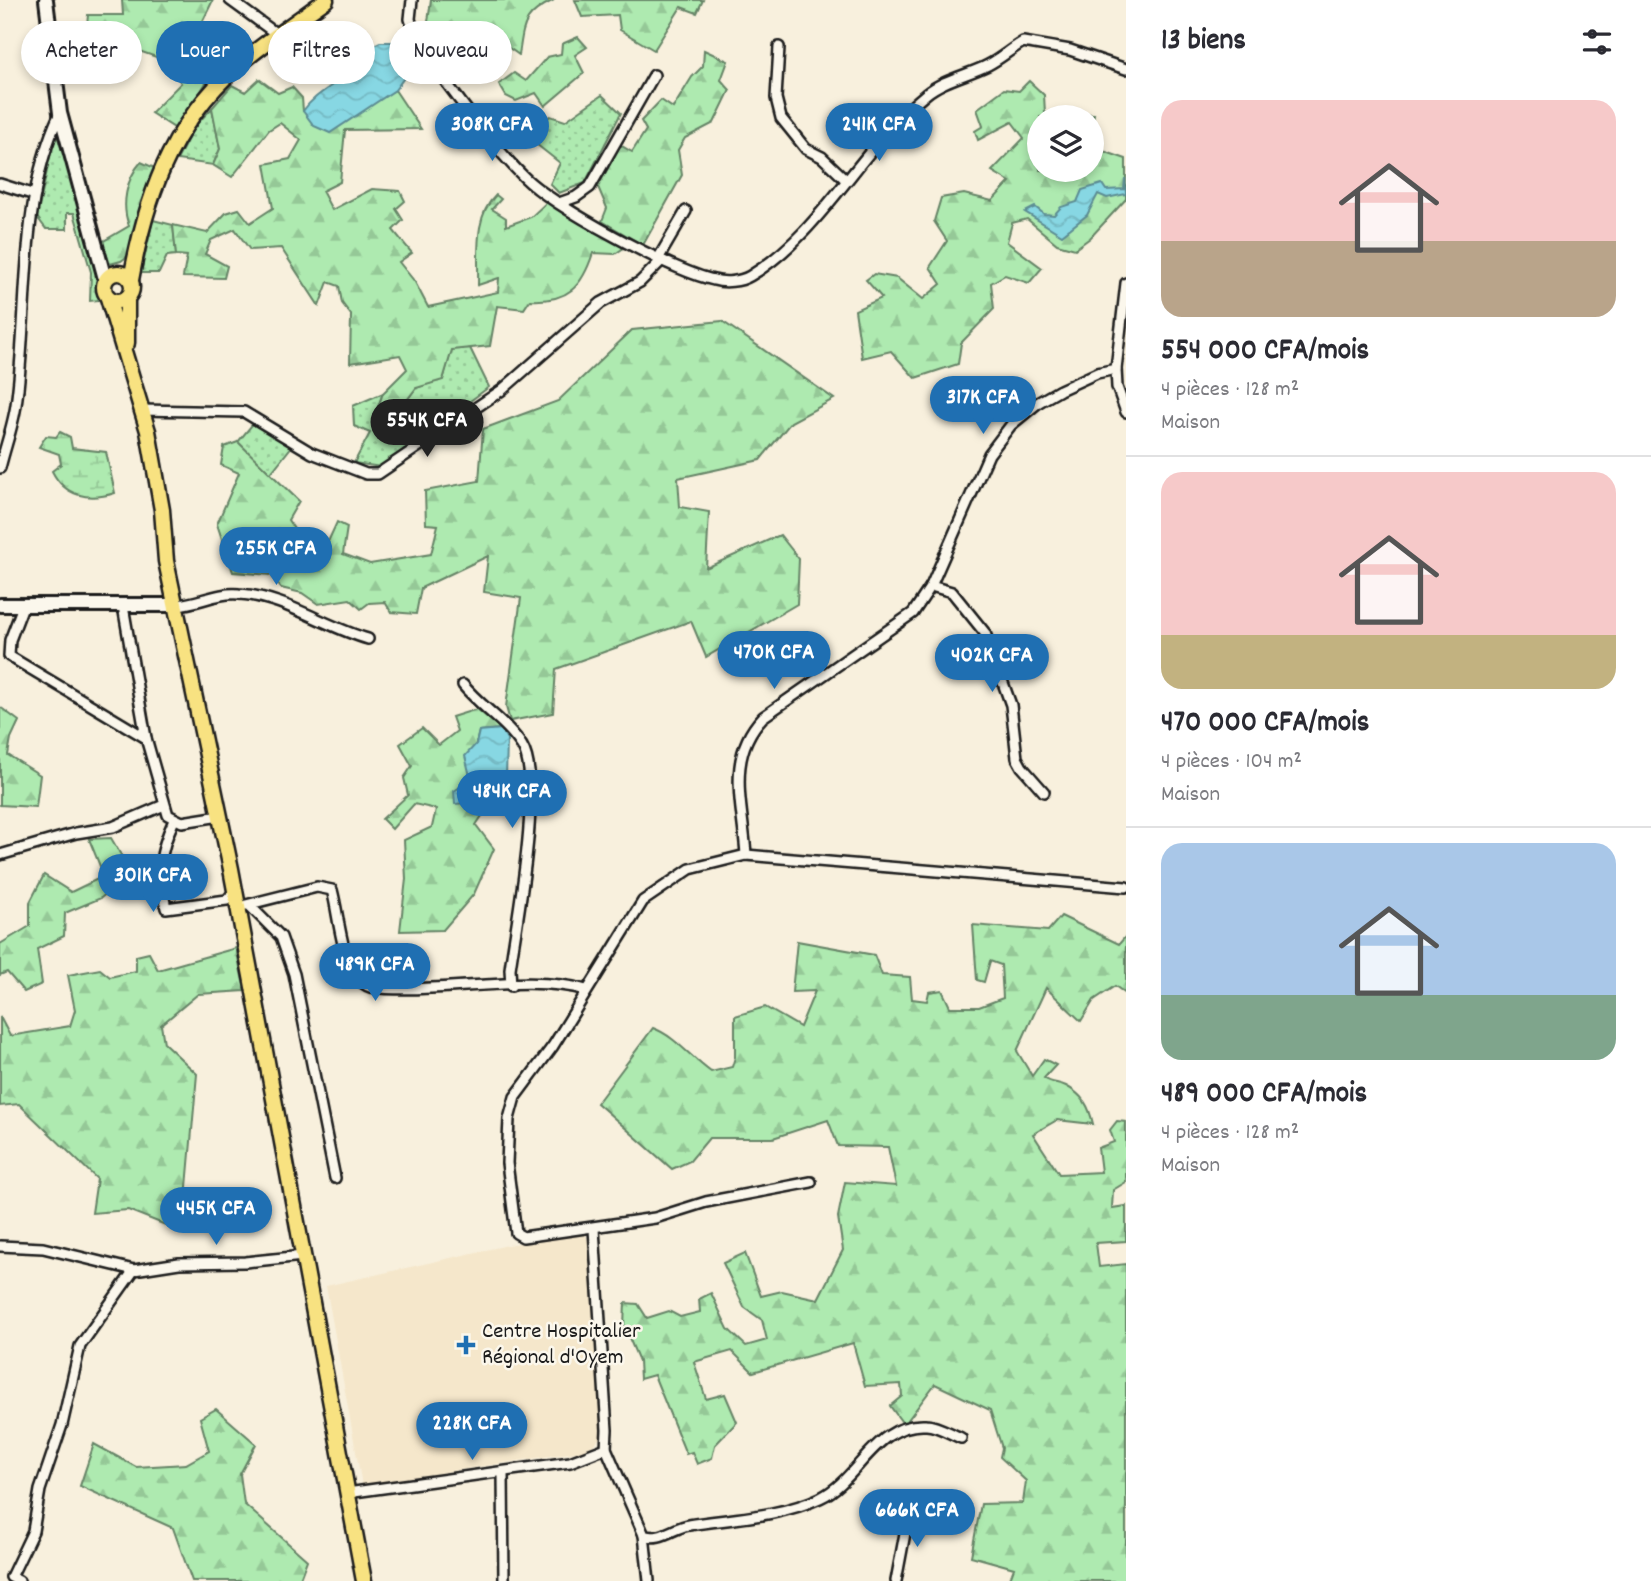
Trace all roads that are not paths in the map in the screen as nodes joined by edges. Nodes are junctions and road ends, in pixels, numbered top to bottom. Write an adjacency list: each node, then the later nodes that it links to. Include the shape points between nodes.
1 (46, 0): 11 (street)
2 (230, 0): 6 (street)
3 (326, 0): 5 (main road)
4 (412, 0): 15 (street, via 410,19 418,45 525,178)
5 (297, 21)
6 (268, 28)
7 (268, 42): 19 (main road, via 219,86 177,138 148,199)
8 (779, 47): 12 (street, via 776,98 782,118 806,149 822,157)
9 (1126, 69): 12 (street, via 1070,50 1023,42 991,64 926,94)
10 (654, 75): 15 (street, via 590,187)
11 (60, 113): 14 (street); 18 (street)
12 (845, 180): 17 (street, via 788,245 748,277 714,281)
13 (0, 184): 14 (street)
14 (35, 195): 27 (street, via 26,249 16,405)
15 (559, 203): 17 (street)
16 (686, 211): 17 (street)
17 (659, 260): 25 (street, via 640,282 601,303 502,390 377,474 312,453 244,412)
18 (105, 279): 19 (main road, via 115,272); 21 (main road)
19 (131, 280): 22 (main road)
20 (1126, 283): 24 (street)
21 (108, 298): 22 (main road); 23 (main road)
22 (127, 298): 23 (main road)
23 (127, 362): 25 (main road)
24 (1116, 369): 26 (street); 28 (street, via 1080,380 1039,402 1003,433 989,454)
25 (140, 410): 30 (main road, via 161,499 163,542)
26 (1126, 412)
27 (0, 468)
28 (931, 586): 36 (street, via 953,592 985,633 1011,705 1017,758); 41 (street, via 899,625 764,717 747,737 739,770)
29 (0, 605): 31 (street)
30 (176, 605): 32 (street); 33 (street, via 240,594 282,604); 38 (main road)
31 (23, 606): 32 (street); 35 (street, via 9,656)
32 (123, 606): 35 (street)
33 (368, 639)
34 (463, 685): 45 (street, via 522,745 528,762 529,818)
35 (146, 738): 37 (street)
36 (1044, 792)
37 (164, 805): 39 (street); 40 (street, via 113,827 76,832)
38 (220, 816): 39 (street, via 196,822); 43 (main road)
39 (174, 820): 43 (street, via 159,866 166,908 227,900)
40 (0, 855)
41 (746, 855): 42 (street); 46 (street, via 690,869 652,894 633,913)
42 (1126, 887)
43 (235, 891): 44 (main road)
44 (243, 906): 45 (street, via 317,887 332,890 351,972 370,987); 47 (street, via 281,937 293,974); 51 (main road)
45 (511, 986): 46 (street)
46 (586, 990): 49 (street, via 553,1046 514,1097 507,1163 516,1233 523,1237)
47 (335, 1178)
48 (811, 1182): 49 (street)
49 (593, 1229): 54 (street)
50 (0, 1246): 52 (street, via 43,1248)
51 (303, 1256): 52 (street); 56 (main road)
52 (134, 1270): 59 (street, via 80,1346 33,1531 11,1577)
53 (961, 1438): 58 (street, via 927,1425 899,1431 873,1447 836,1490 799,1507 682,1526 657,1537)
54 (606, 1448): 55 (street, via 570,1462); 58 (street)
55 (503, 1473): 56 (street); 61 (street)
56 (347, 1493): 60 (main road)
57 (909, 1512): 63 (street)
58 (644, 1535): 62 (street)
59 (19, 1581)
60 (364, 1581)
61 (504, 1581)
62 (649, 1581)
63 (896, 1581)

